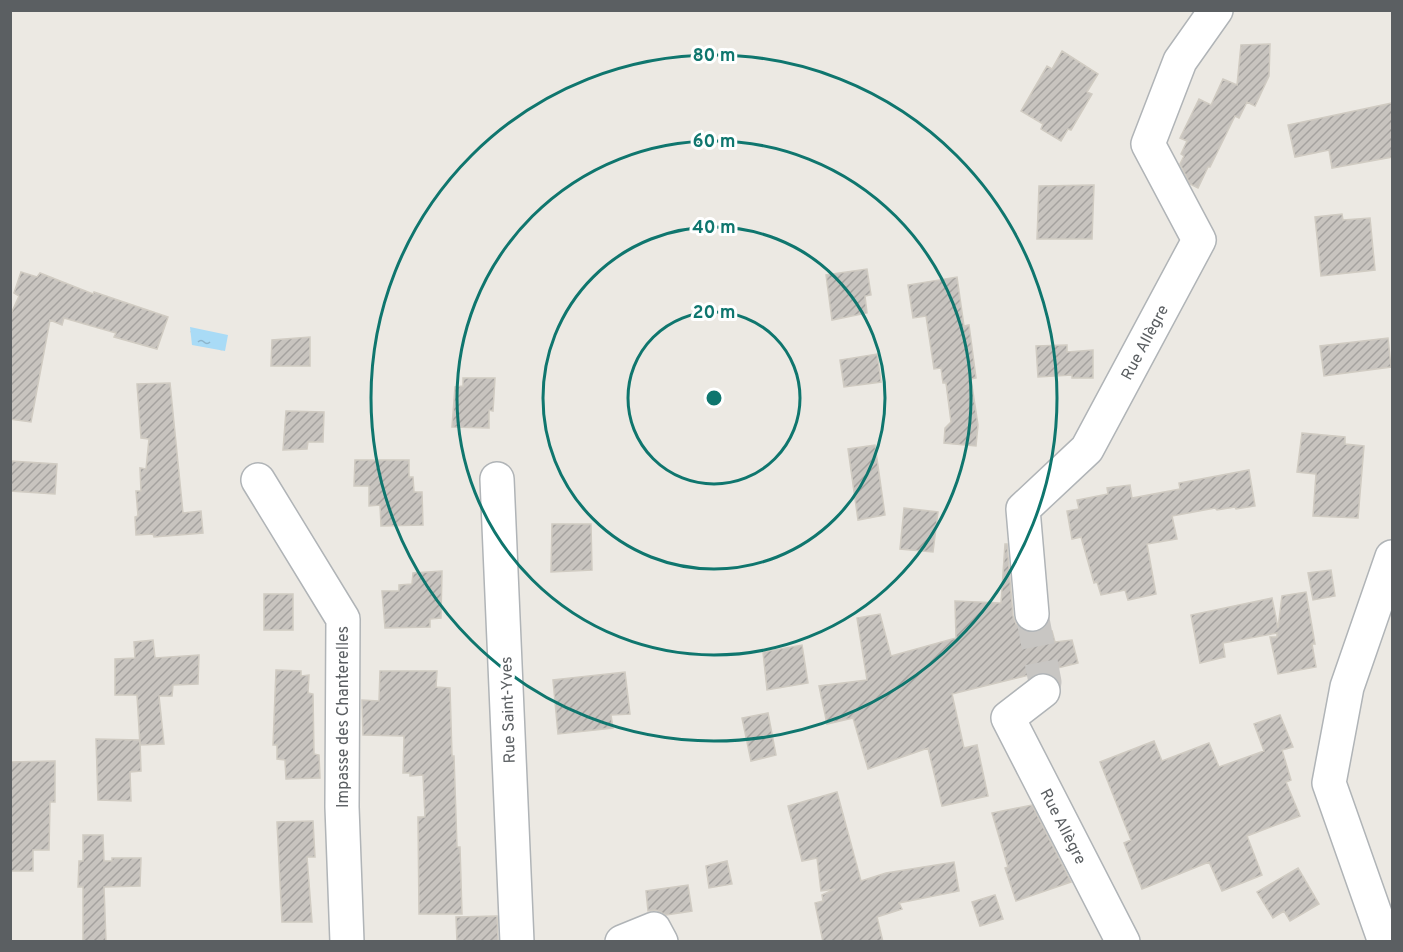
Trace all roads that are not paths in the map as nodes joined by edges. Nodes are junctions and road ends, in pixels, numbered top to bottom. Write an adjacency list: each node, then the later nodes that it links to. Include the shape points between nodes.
1 (1216, 10): 5 (street, Rue Allègre, via 1180,61 1148,144 1199,240 1087,449 1023,509)
2 (497, 479): 8 (street, Rue Saint-Yves)
3 (258, 480): 7 (street, Impasse des Chanterelles, via 342,619)
4 (1390, 572): 12 (street, via 1347,687 1329,783)
5 (1032, 614)
6 (1043, 691): 11 (street, Rue Allègre, via 1008,718)
7 (347, 942)
8 (517, 942)
9 (622, 942): 10 (street, via 654,928)
10 (661, 942)
11 (1123, 942)
12 (1385, 942)

